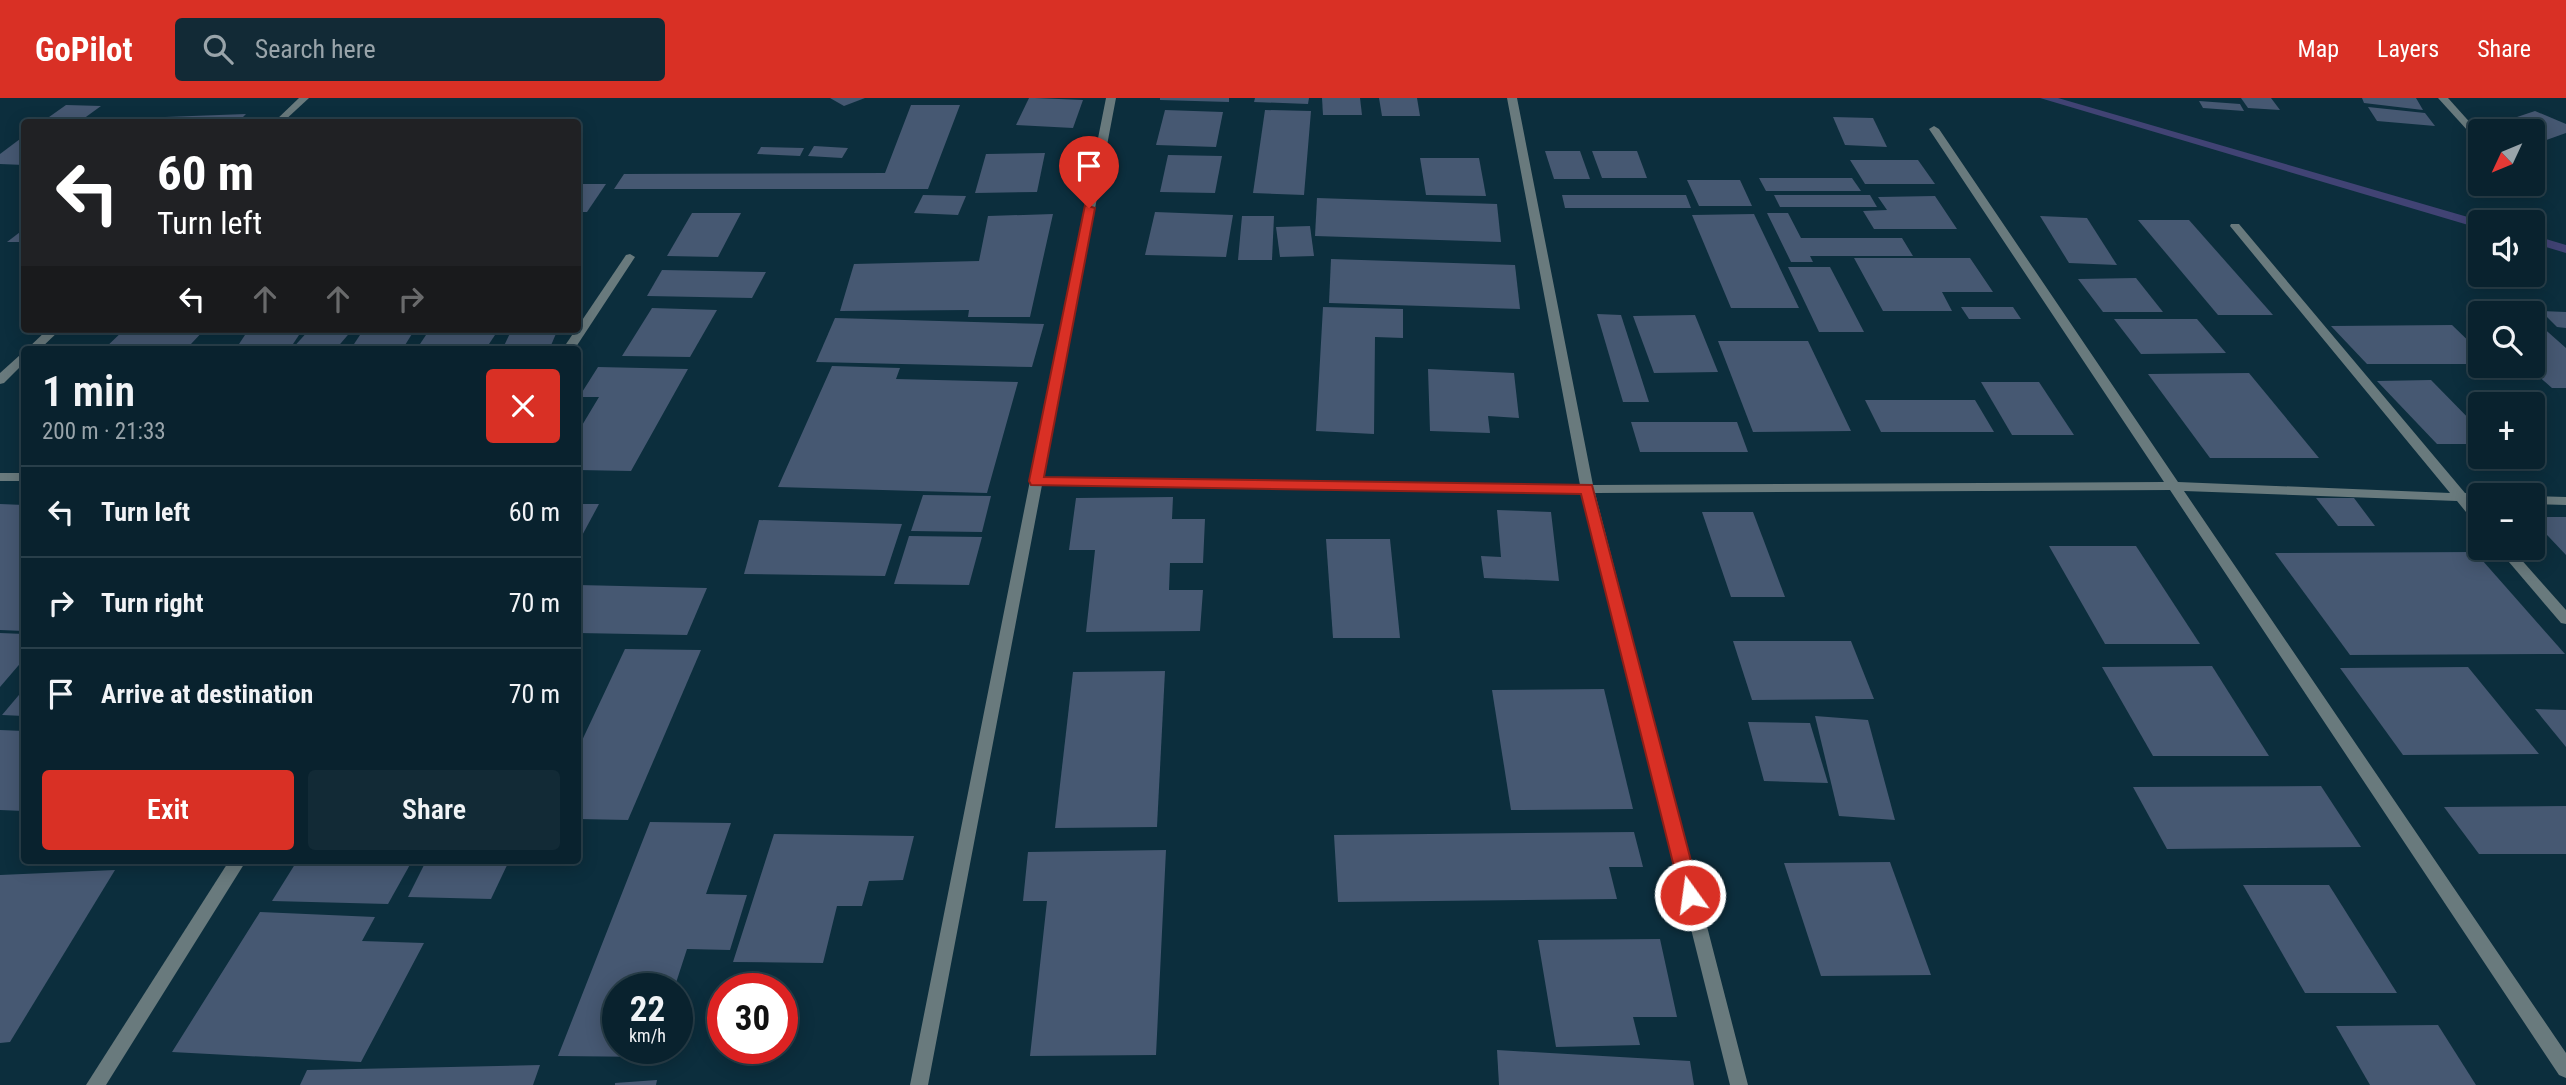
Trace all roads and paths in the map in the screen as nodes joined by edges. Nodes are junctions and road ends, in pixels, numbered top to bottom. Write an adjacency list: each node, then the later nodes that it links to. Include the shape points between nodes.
1 (304, 98): 5 (street)
2 (1111, 98): 17 (street)
3 (1512, 98): 19 (street)
4 (2443, 98): 6 (street)
5 (281, 119)
6 (2468, 126)
7 (1934, 129): 18 (street)
8 (2235, 226): 20 (street)
9 (630, 257): 10 (street)
10 (581, 330)
11 (51, 333): 12 (street)
12 (37, 346)
13 (21, 360): 14 (street)
14 (0, 380)
15 (0, 477): 16 (street)
16 (21, 477)
17 (1036, 481): 19 (street); 30 (street)
18 (2176, 486): 19 (street); 20 (street); 28 (street)
19 (1587, 489): 31 (street)
20 (2460, 497): 21 (street); 24 (street)
21 (2468, 497)
22 (2545, 500): 23 (street)
23 (2566, 501)
24 (2468, 506)
25 (2514, 560): 26 (street)
26 (2566, 619)
27 (236, 864): 29 (street)
28 (2566, 1069)
29 (95, 1085)
30 (919, 1085)
31 (1739, 1085)

